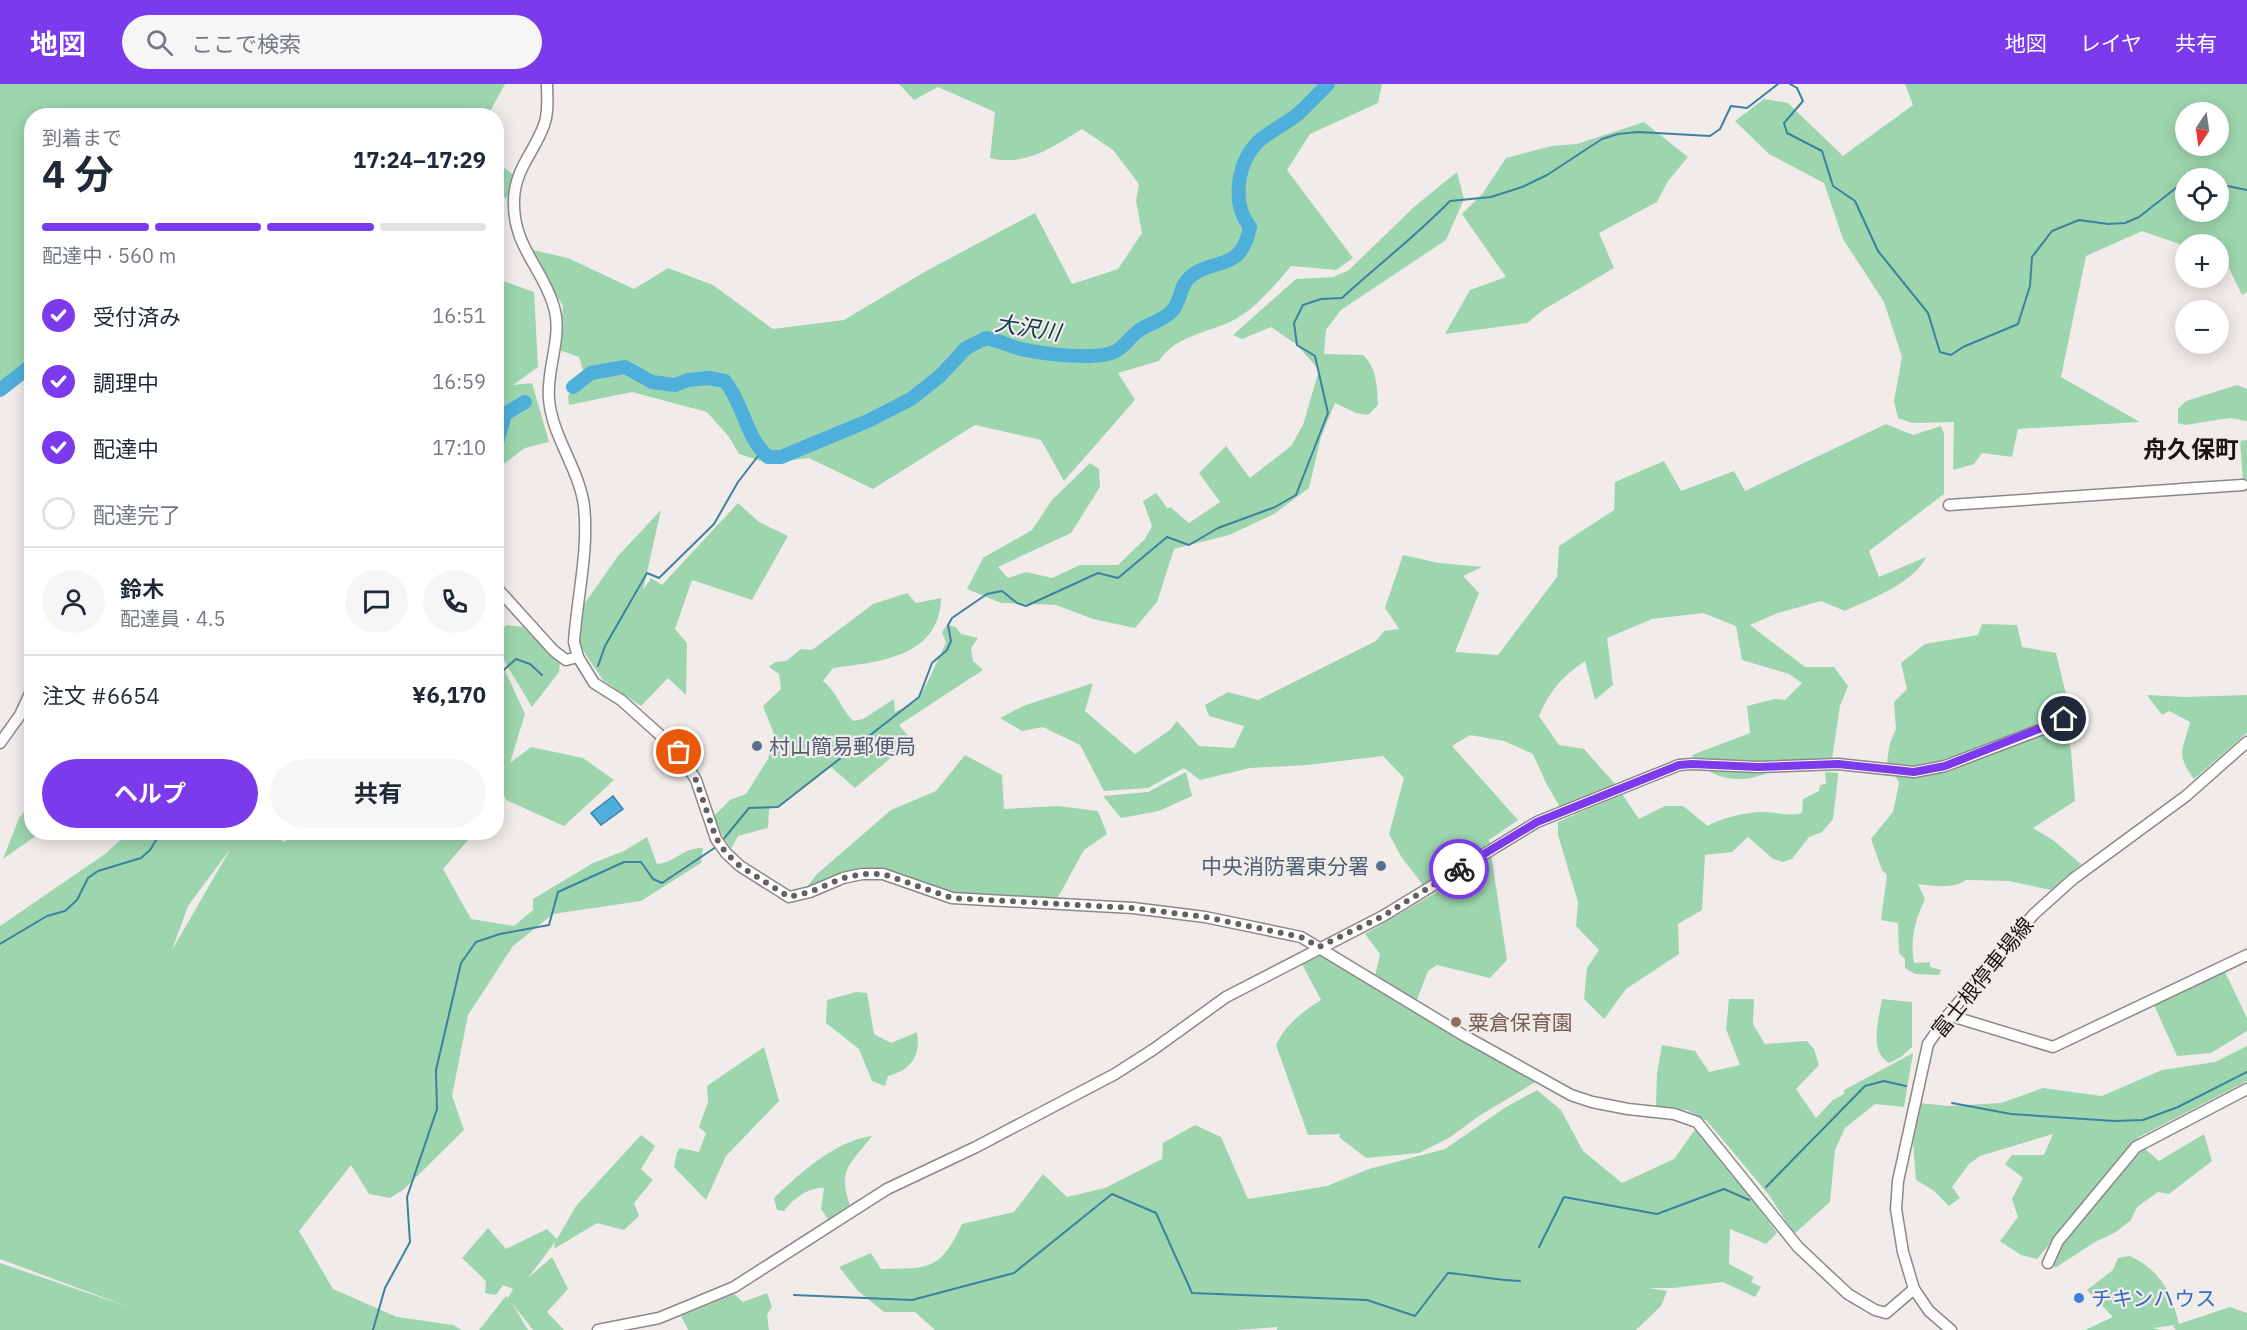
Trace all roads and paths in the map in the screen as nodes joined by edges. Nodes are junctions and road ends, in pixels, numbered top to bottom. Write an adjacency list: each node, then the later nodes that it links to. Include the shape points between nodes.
1 (547, 84): 5 (street, via 544,126 523,162 514,200 519,237 553,303 556,347 548,396 552,418 584,506 585,539 573,642)
2 (2245, 485): 3 (street)
3 (1949, 505)
4 (504, 596): 5 (street, via 554,651 566,660)
5 (578, 657): 10 (street, via 594,683 621,700 679,752 696,780 716,838 726,853 789,897 843,878 883,874 952,898 1133,908 1205,917 1301,937)
6 (24, 707): 9 (street)
7 (2077, 713): 10 (street, via 1945,766 1914,772 1838,764 1692,764 1671,768 1537,822 1383,916)
8 (2247, 742): 12 (street, 富士根停車場線, via 2186,796 2053,896)
9 (0, 743)
10 (1319, 947): 15 (street, via 1571,1095 1628,1109 1674,1114 1697,1122 1798,1247 1848,1294 1875,1310 1886,1312); 16 (street, via 1226,997 1106,1079 887,1189 734,1287 660,1318)
11 (2247, 955): 12 (street, via 2053,1047)
12 (1948, 1015): 15 (street, 富士根停車場線, via 1928,1044 1898,1181 1896,1209)
13 (2247, 1089): 14 (street, via 2136,1147 2058,1241)
14 (2048, 1263)
15 (1914, 1289): 17 (street, 富士根停車場線, via 1929,1311)
16 (598, 1330)
17 (1951, 1330)

